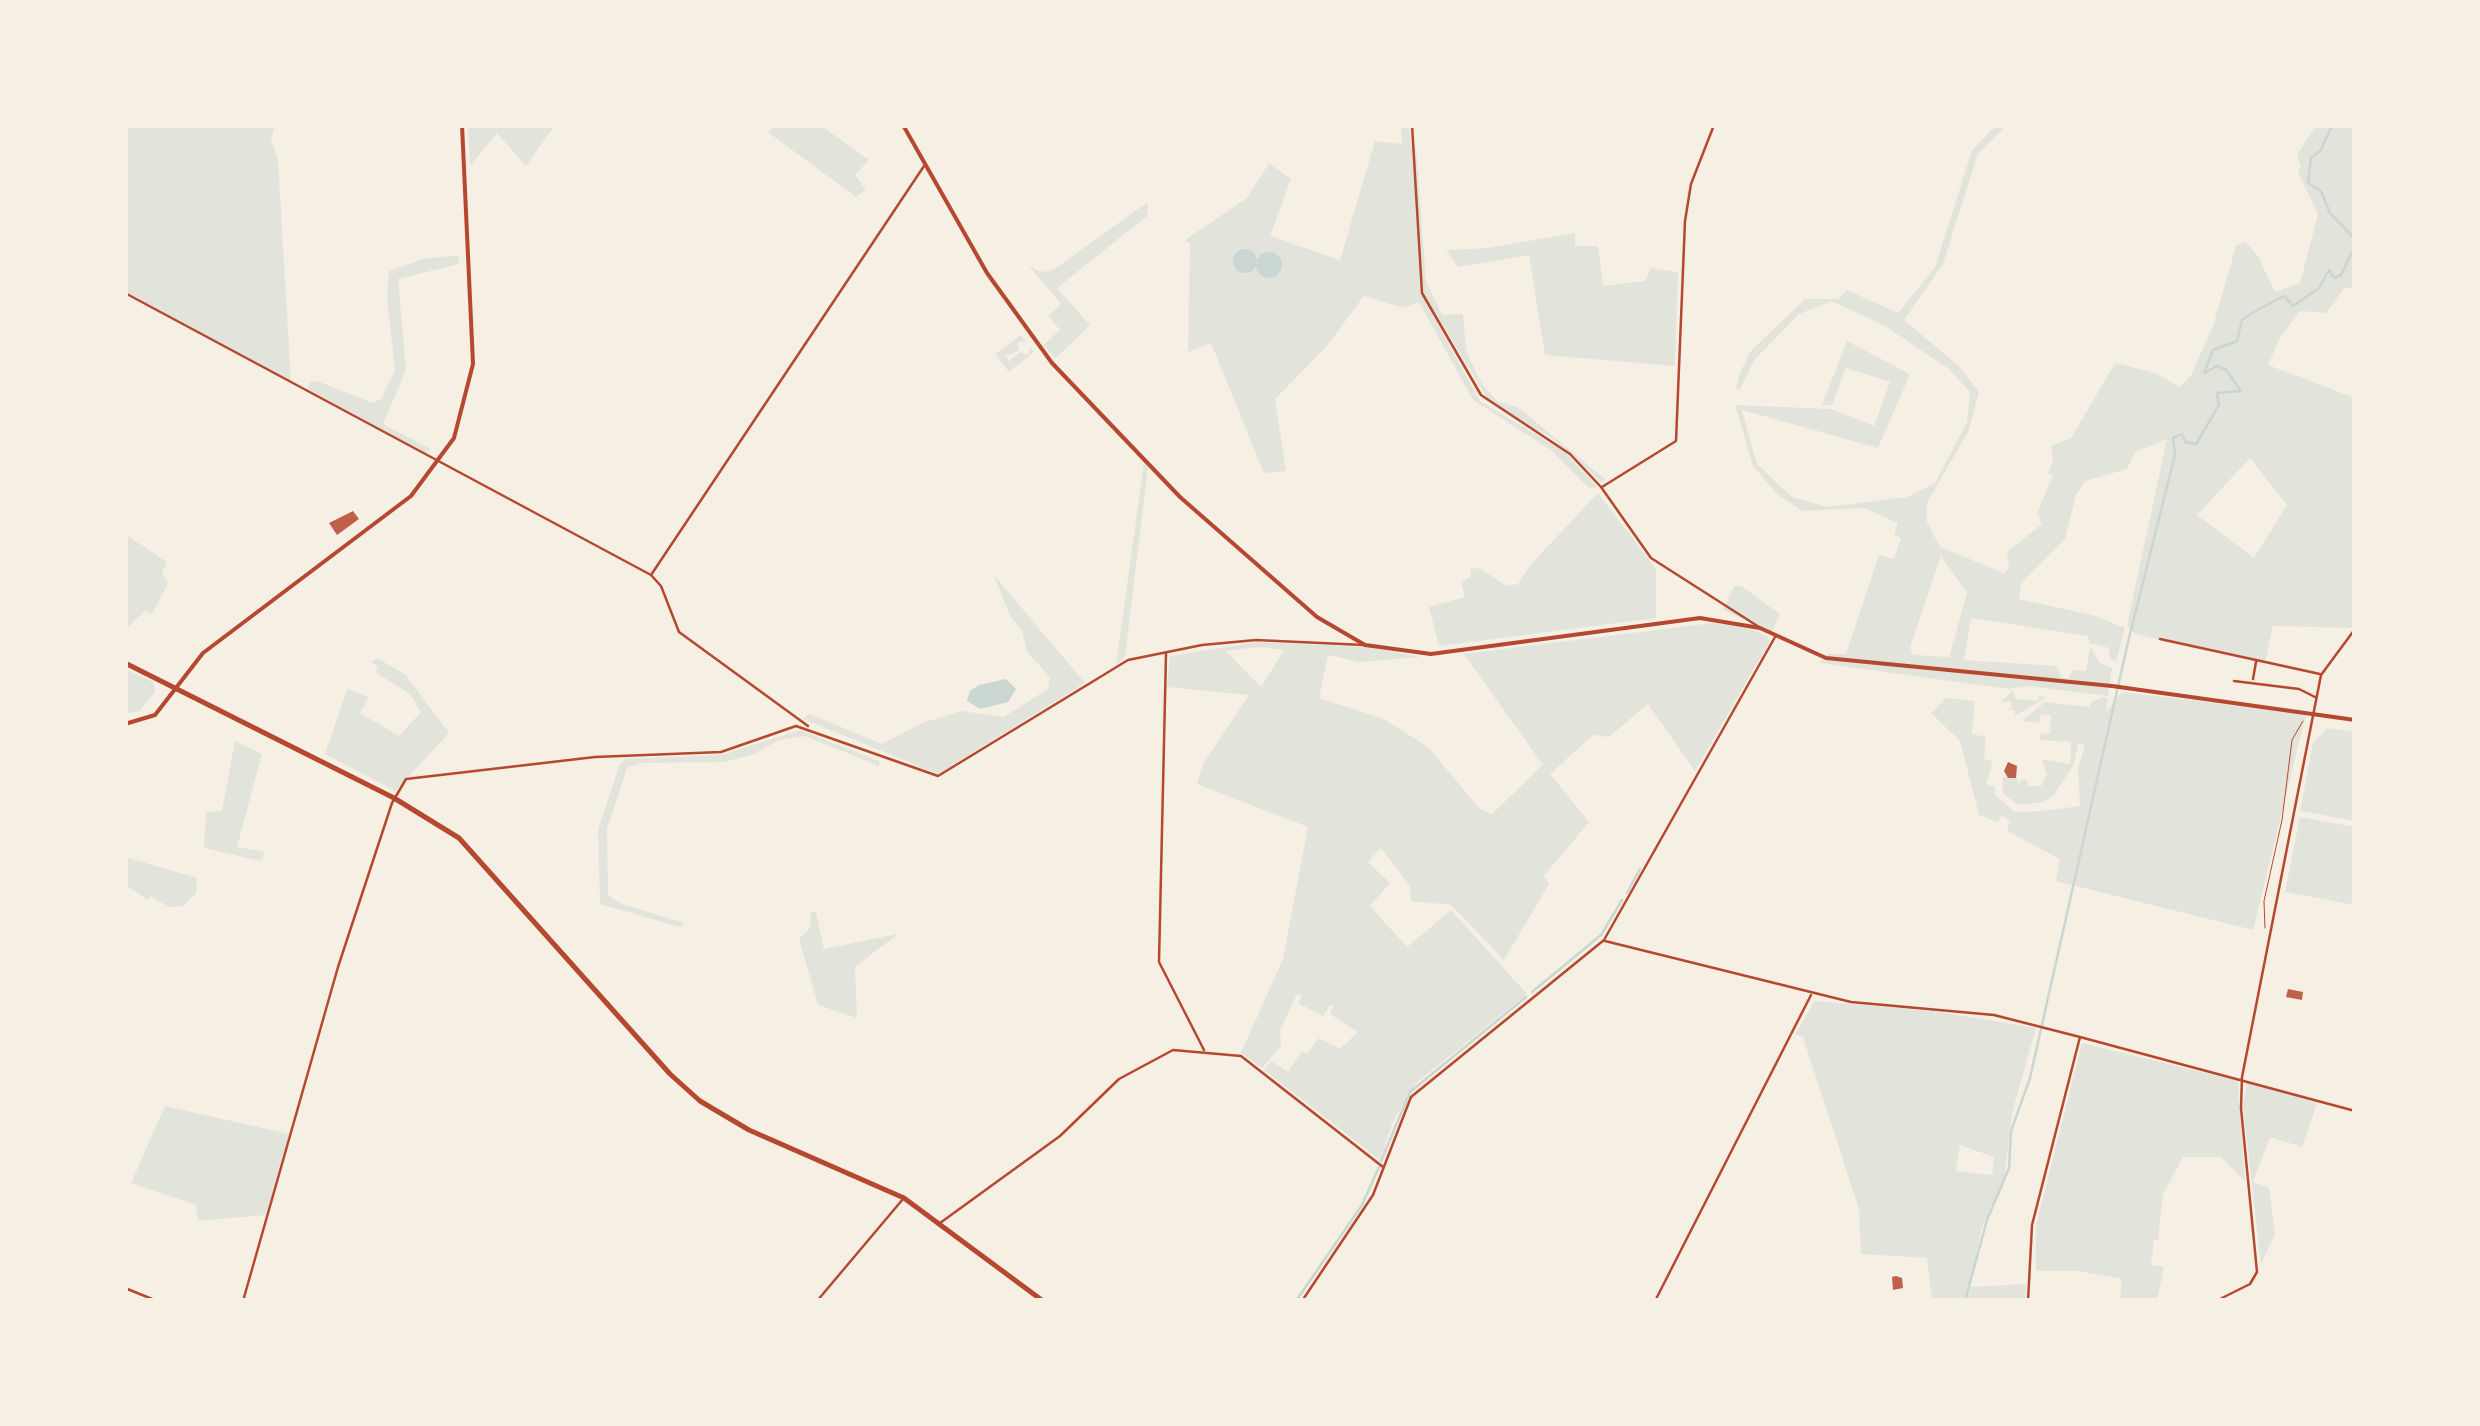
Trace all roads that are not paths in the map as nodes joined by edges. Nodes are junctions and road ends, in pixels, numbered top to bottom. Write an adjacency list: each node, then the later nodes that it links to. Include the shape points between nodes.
1 (462, 125): 7 (street, via 474,364 464,414)
2 (903, 125): 5 (street)
3 (1412, 125): 8 (street, via 1422,294 1480,395 1550,438)
4 (1714, 125): 8 (street, via 1685,221 1676,441)
5 (925, 165): 9 (street); 14 (street, via 1010,311 1052,363 1180,497 1317,617)
6 (125, 293): 7 (street)
7 (440, 462): 9 (street); 21 (street, via 400,504 203,654)
8 (1602, 488): 10 (street, via 1651,558)
9 (651, 576): 26 (street, via 680,632)
10 (1760, 628): 12 (street); 14 (street, via 1700,618 1430,654)
11 (2355, 629): 18 (street)
12 (1776, 636): 23 (street, via 1826,658 2112,686); 28 (street)
13 (2160, 639): 16 (street)
14 (1365, 645): 15 (street, via 1256,640)
15 (1166, 652): 26 (street, via 1114,668 938,776); 31 (street, via 1159,962)
16 (2256, 661): 18 (street); 19 (street)
17 (125, 663): 21 (main road)
18 (2322, 675): 22 (street)
19 (2253, 680): 20 (street); 22 (street)
20 (2234, 681)
21 (176, 686): 25 (street, via 154,715); 27 (main road)
22 (2316, 698): 23 (street)
23 (2312, 716): 24 (street); 32 (street)
24 (2355, 720)
25 (125, 724)
26 (809, 727): 27 (street, via 721,752 595,757 414,777)
27 (394, 798): 35 (main road, via 475,852 700,1101 749,1130); 39 (street, via 338,967)
28 (1604, 940): 29 (street); 34 (street, via 1418,1089)
29 (1812, 994): 30 (street, via 1937,1007); 43 (street)
30 (2080, 1037): 32 (street); 44 (street, via 2032,1226)
31 (1206, 1052): 34 (street, via 1241,1056); 36 (street, via 1174,1050 1119,1079 1060,1136)
32 (2242, 1078): 33 (street); 45 (street, via 2258,1272 2250,1284)
33 (2355, 1111)
34 (1384, 1168): 42 (street, via 1374,1195)
35 (904, 1198): 36 (main road); 40 (street)
36 (940, 1223): 41 (main road)
37 (125, 1288): 38 (street)
38 (157, 1301)
39 (243, 1301)
40 (817, 1301)
41 (1044, 1301)
42 (1302, 1301)
43 (1655, 1301)
44 (2028, 1301)
45 (2216, 1301)

